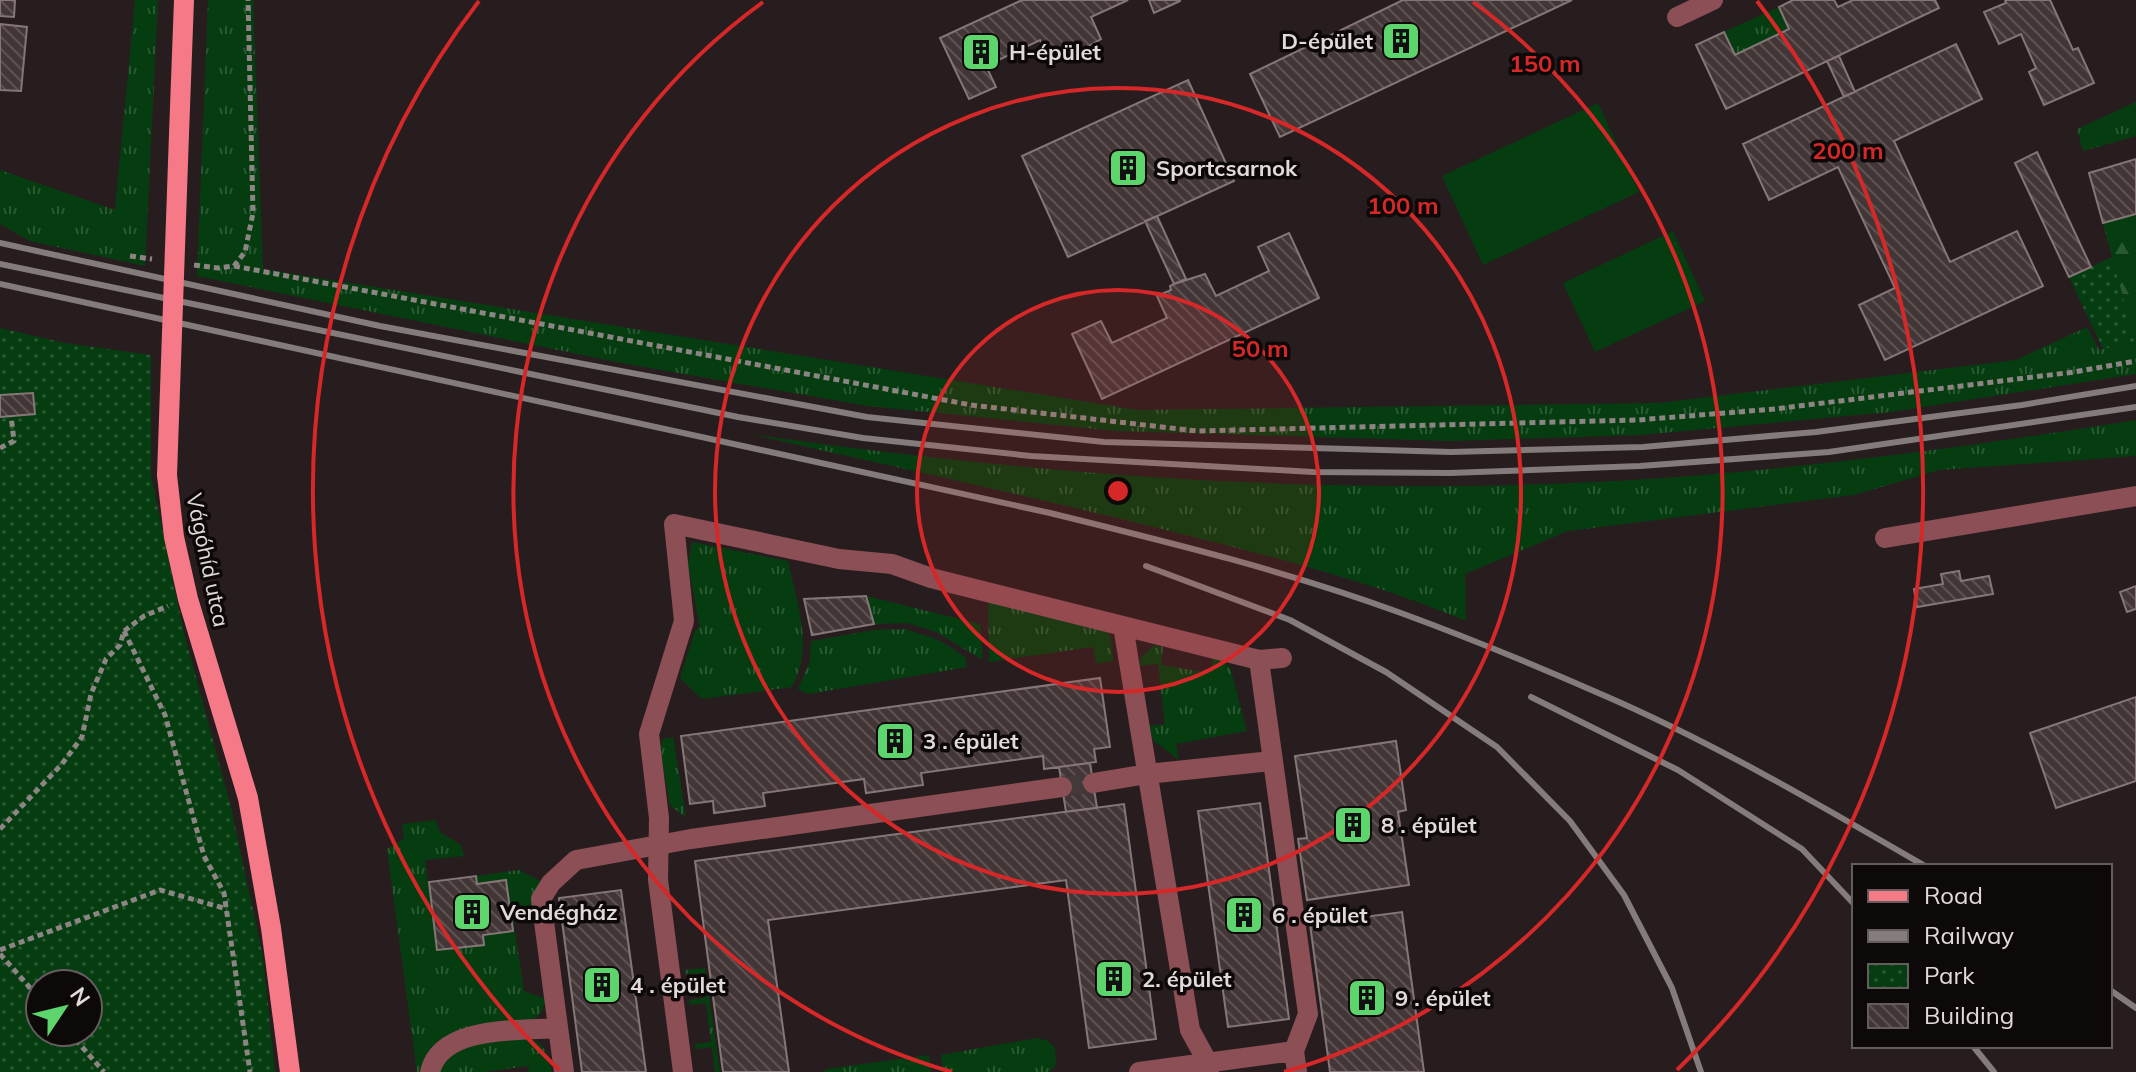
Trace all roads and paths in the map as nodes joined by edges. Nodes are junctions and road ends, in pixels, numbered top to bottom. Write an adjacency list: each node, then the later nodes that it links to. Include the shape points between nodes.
1 (184, 0): 34 (main road, Vágóhíd utca, bridge, via 167,475 188,599 248,798)
2 (248, 0): 8 (path, via 253,213 245,252)
3 (1713, 0): 4 (street)
4 (1677, 17)
5 (130, 256): 6 (path)
6 (159, 260)
7 (188, 264): 8 (path)
8 (234, 266): 9 (path, via 971,405 1197,431 1638,420 1775,409)
9 (2136, 361)
10 (11, 416): 11 (path, via 14,441)
11 (0, 448)
12 (2136, 496): 13 (street)
13 (1885, 538)
14 (144, 616): 16 (path)
15 (1123, 626): 18 (street); 20 (street); 24 (street, via 892,564 839,559 674,524 684,621 649,734)
16 (124, 631): 23 (path, via 91,694 82,737); 25 (path, via 165,715 204,856)
17 (1282, 658): 18 (street)
18 (1259, 660): 19 (street)
19 (1272, 761): 20 (street); 30 (street, via 1308,1014)
20 (1147, 774): 21 (street); 31 (street, via 1190,1030)
21 (1093, 783)
22 (1062, 787): 24 (street)
23 (0, 829)
24 (658, 845): 28 (street, via 576,860 541,899); 37 (street)
25 (227, 909): 26 (path, via 160,890); 33 (path)
26 (0, 952): 27 (path)
27 (24, 980)
28 (558, 1028): 35 (street, via 464,1037 433,1059); 36 (street)
29 (83, 1048): 32 (path)
30 (1296, 1062): 31 (street)
31 (1209, 1067): 38 (street)
32 (104, 1072)
33 (250, 1072)
34 (290, 1072)
35 (430, 1072)
36 (564, 1072)
37 (683, 1072)
38 (1139, 1072)

